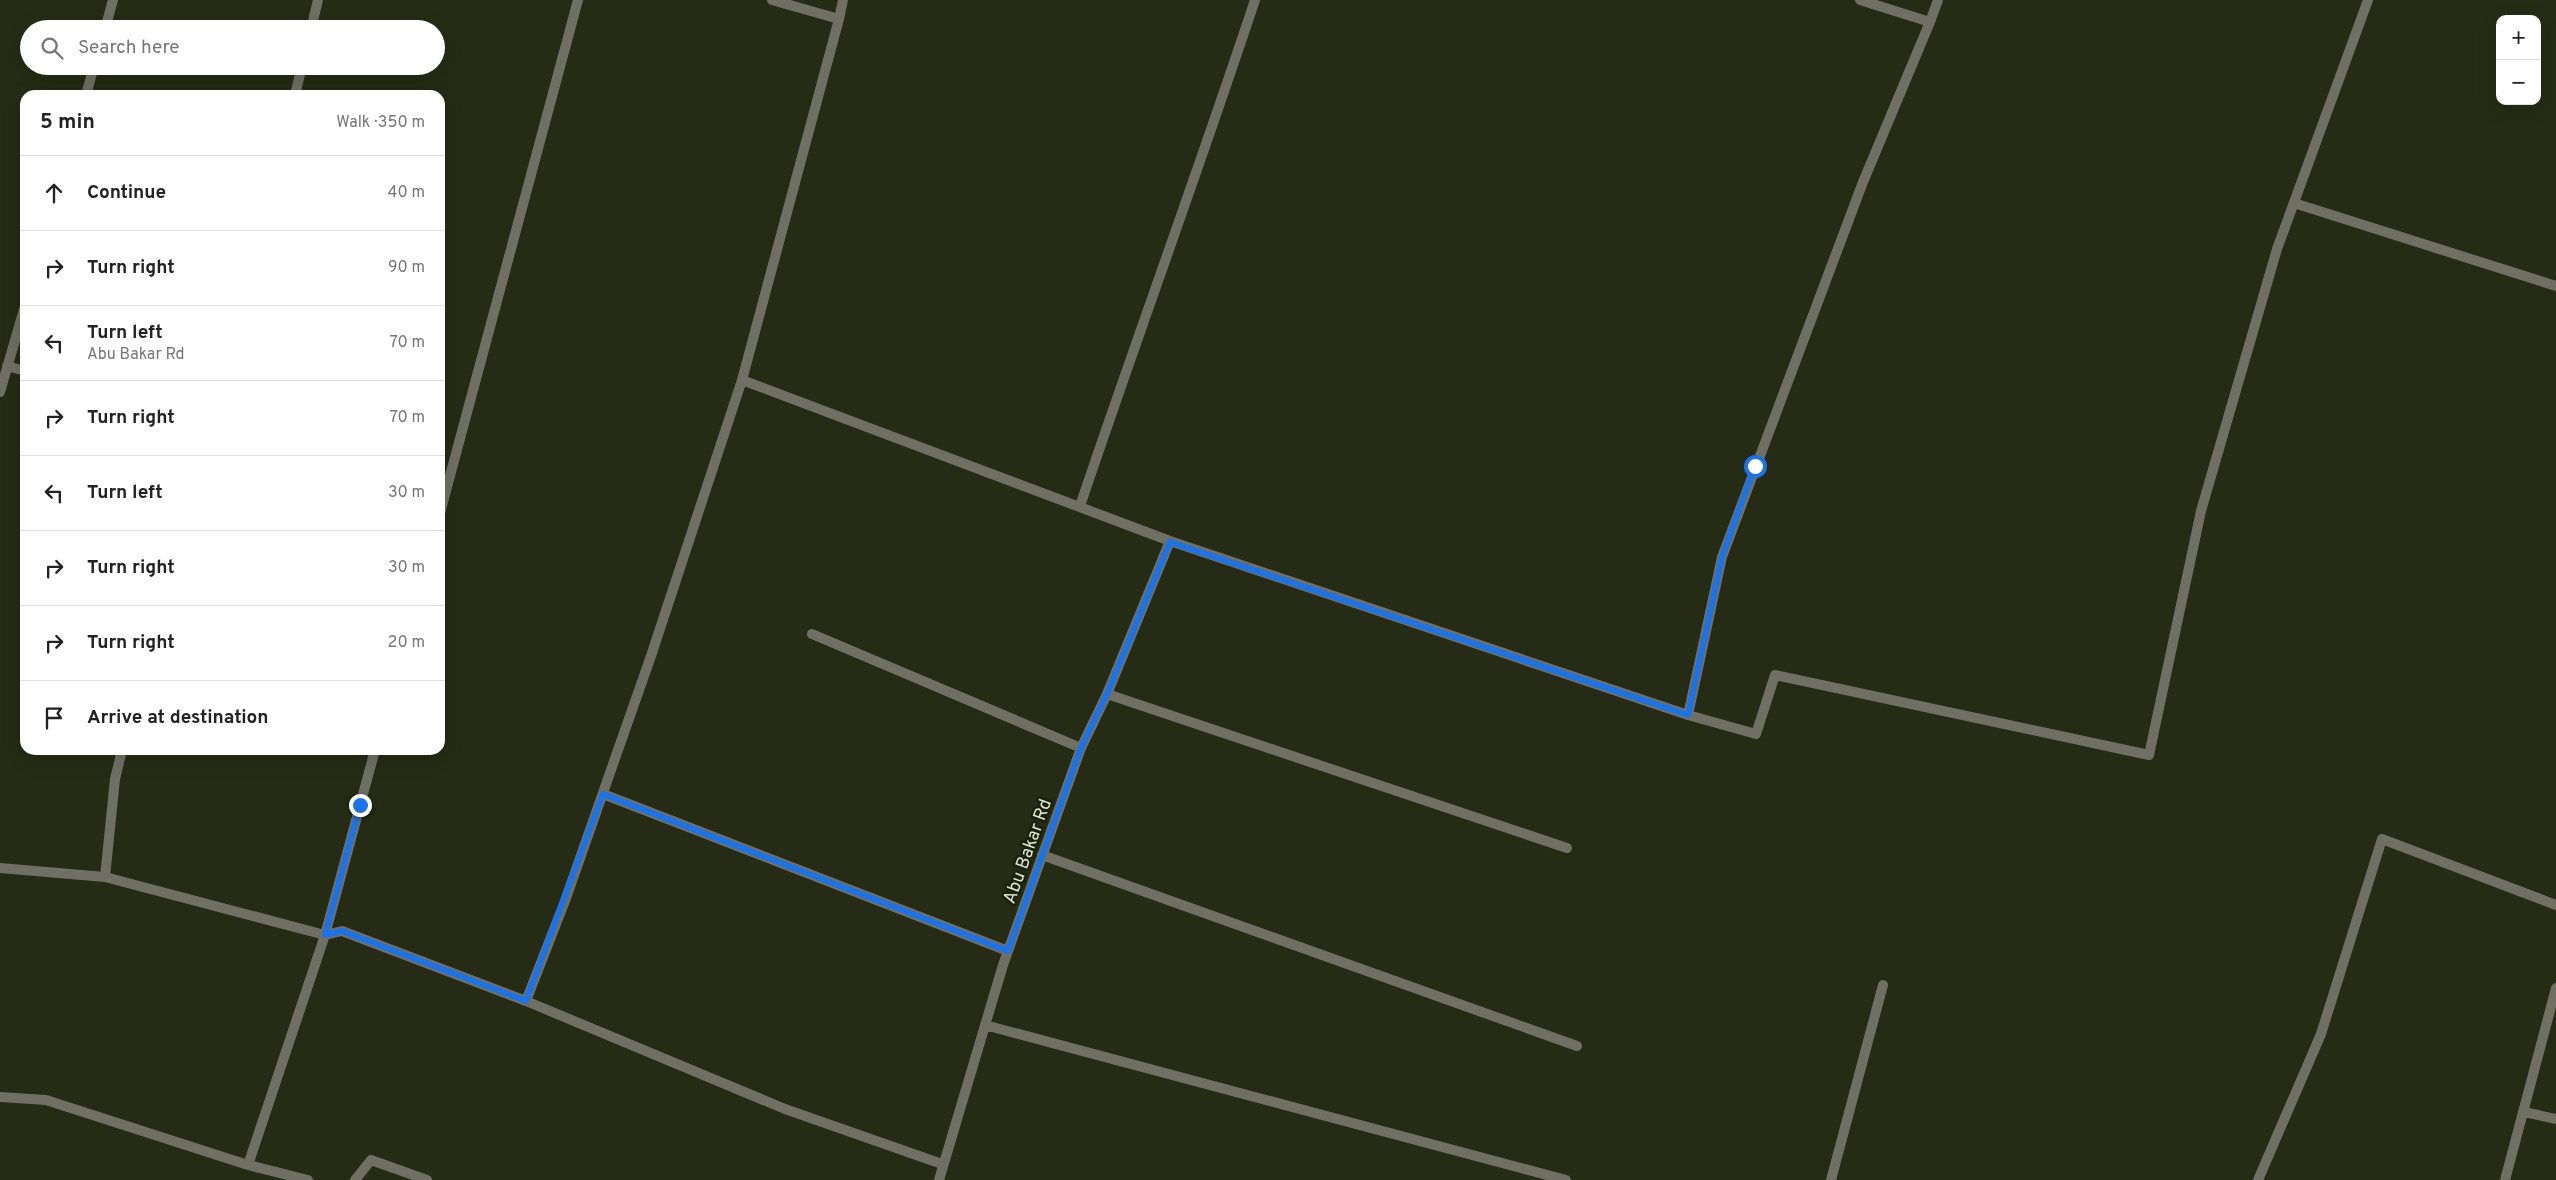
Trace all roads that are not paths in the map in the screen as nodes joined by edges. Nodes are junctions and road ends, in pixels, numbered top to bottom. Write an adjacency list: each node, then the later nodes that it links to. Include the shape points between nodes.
1 (113, 0): 11 (street)
2 (318, 0): 12 (street)
3 (578, 0): 25 (street)
4 (772, 0): 10 (street)
5 (843, 0): 10 (street)
6 (1255, 0): 26 (street)
7 (1860, 0): 13 (street)
8 (1938, 0): 13 (street)
9 (2368, 0): 18 (street)
10 (839, 19): 23 (street)
11 (107, 20)
12 (313, 20)
13 (1930, 22): 30 (street, via 1863,182 1722,557)
14 (92, 75): 16 (street)
15 (300, 75): 17 (street)
16 (87, 90)
17 (296, 90)
18 (2294, 203): 19 (street); 30 (street, via 2277,249 2201,510 2149,755 1775,675 1756,734)
19 (2556, 286)
20 (20, 324): 21 (street)
21 (8, 366): 22 (street); 24 (street)
22 (20, 370)
23 (742, 380): 26 (street); 34 (street)
24 (0, 392)
25 (445, 494)
26 (1080, 506): 27 (street)
27 (1170, 542): 29 (street, Abu Bakar Rd); 30 (street)
28 (812, 634): 31 (street)
29 (1107, 694): 31 (street, Abu Bakar Rd); 35 (street)
30 (1688, 715)
31 (1081, 748): 36 (street, Abu Bakar Rd)
32 (121, 755): 38 (street, via 115,779)
33 (374, 755): 40 (street)
34 (603, 794): 41 (street); 44 (street)
35 (1567, 848)
36 (1042, 855): 41 (street, Abu Bakar Rd); 46 (street)
37 (0, 868): 38 (street)
38 (105, 877): 40 (street)
39 (2556, 905): 58 (street, via 2382,839 2321,1034)
40 (325, 935): 44 (street, via 342,931); 51 (street)
41 (1008, 951): 45 (street, Abu Bakar Rd)
42 (1883, 986): 57 (street)
43 (2556, 988): 48 (street)
44 (526, 1001): 50 (street, via 785,1109)
45 (984, 1025): 50 (street, Abu Bakar Rd); 56 (street)
46 (1577, 1046)
47 (0, 1097): 51 (street, via 46,1100)
48 (2524, 1112): 49 (street); 59 (street)
49 (2556, 1119)
50 (942, 1164): 55 (street, Abu Bakar Rd)
51 (248, 1165): 52 (street)
52 (308, 1180)
53 (356, 1180): 54 (street, via 371,1160)
54 (427, 1180)
55 (939, 1180)
56 (1566, 1180)
57 (1831, 1180)
58 (2258, 1180)
59 (2505, 1180)

